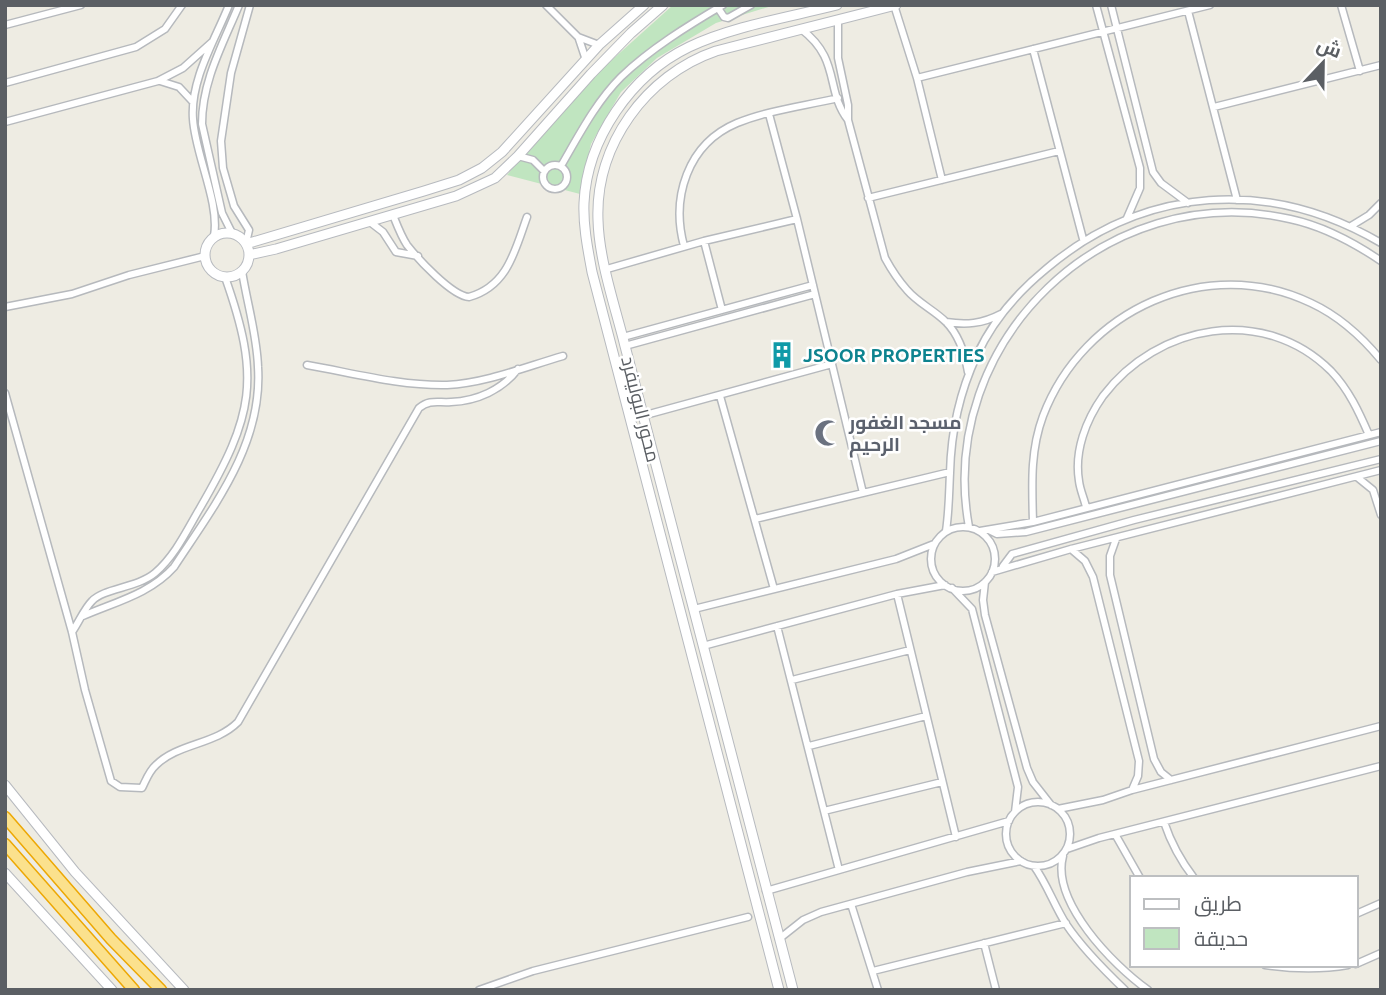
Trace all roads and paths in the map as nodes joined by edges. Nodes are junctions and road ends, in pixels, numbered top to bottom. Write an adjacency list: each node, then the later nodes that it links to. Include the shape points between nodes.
1 (81, 5): 19 (street)
2 (182, 5): 32 (street, via 146,43)
3 (229, 5): 24 (street)
4 (239, 5): 58 (street, via 208,77 202,109 222,213)
5 (250, 5): 63 (street, via 221,141 234,206 249,230)
6 (545, 5): 23 (street)
7 (644, 5): 25 (street)
8 (663, 5): 39 (street, via 591,74)
9 (751, 5): 16 (street, via 728,18)
10 (837, 5): 164 (street, محور البوليفرد, via 713,38 651,71 606,130 584,204 592,272)
11 (895, 5): 18 (street, محور البوليفرد); 30 (street)
12 (1096, 5): 22 (street)
13 (1111, 5): 20 (street)
14 (1210, 5): 17 (street)
15 (1341, 5): 29 (street)
16 (721, 7): 43 (street, via 622,75 590,116)
17 (1188, 11): 20 (street); 35 (street)
18 (838, 20): 21 (street, محور البوليفرد); 37 (street, via 838,58)
19 (5, 25)
20 (1117, 28): 22 (street); 50 (street, via 1153,172)
21 (802, 29): 33 (street, via 826,57); 71 (street, محور البوليفرد, via 694,60 665,78 641,101 616,139 601,183 598,230)
22 (1104, 32): 26 (street); 54 (street, via 1140,168 1140,188)
23 (578, 37): 25 (street); 27 (street)
24 (215, 39): 31 (street, via 183,68); 34 (street)
25 (599, 45): 27 (street)
26 (1033, 49): 30 (street); 40 (street)
27 (586, 60): 60 (street, via 482,168 459,180)
28 (1381, 65): 29 (street)
29 (1360, 71): 35 (street)
30 (917, 79): 47 (street)
31 (158, 81): 34 (street, via 179,87); 38 (street)
32 (5, 83)
33 (838, 98): 36 (street); 37 (street)
34 (193, 102): 59 (street)
35 (1213, 107): 49 (street)
36 (769, 114): 55 (street); 65 (street, via 726,129 691,163 678,204)
37 (848, 120): 48 (street)
38 (5, 122)
39 (529, 144): 41 (street); 42 (street)
40 (1059, 151): 47 (street); 61 (street)
41 (518, 156): 42 (street); 52 (street, via 471,191)
42 (533, 160): 44 (street)
43 (561, 166): 44 (street); 45 (street)
44 (544, 171): 45 (street, via 545,183 551,188 563,187)
45 (567, 180): 46 (street)
46 (578, 180)
47 (942, 180): 48 (street)
48 (868, 198): 79 (street, via 878,238 895,276)
49 (1237, 200): 50 (street); 57 (street, via 1286,204)
50 (1188, 203): 54 (street)
51 (1381, 203): 57 (street)
52 (393, 215): 56 (street); 68 (street)
53 (527, 217): 68 (street, via 505,274 475,295 458,294)
54 (1128, 218): 61 (street)
55 (797, 219): 62 (street); 74 (street)
56 (370, 222): 66 (street); 68 (street, via 396,252)
57 (1351, 226): 64 (street)
58 (232, 233): 59 (street); 63 (street)
59 (214, 236): 69 (street)
60 (273, 236): 63 (street); 66 (street)
61 (1083, 239): 78 (street, via 1033,280)
62 (704, 240): 65 (street); 77 (street)
63 (246, 243): 67 (street)
64 (1381, 243)
65 (684, 246): 71 (street)
66 (276, 249): 67 (street)
67 (249, 255): 72 (street)
68 (418, 256)
69 (205, 257): 73 (street, via 211,270); 76 (street)
70 (1381, 261): 102 (street, via 1316,227 1242,213 1166,221 1093,253 1049,286 1024,313 985,375 967,446)
71 (607, 269): 80 (street, محور البوليفرد)
72 (242, 271): 73 (street); 116 (street, via 259,382 252,425 237,466 166,576 143,592)
73 (225, 277): 116 (street, via 245,338 249,383 232,449 182,538 157,571 134,586 92,600)
74 (813, 285): 75 (street); 77 (street)
75 (815, 294): 80 (street); 83 (street)
76 (5, 307)
77 (722, 310): 80 (street)
78 (1004, 312): 79 (street, via 977,323); 86 (street)
79 (946, 321): 86 (street, via 961,346)
80 (624, 342): 89 (street, محور البوليفرد)
81 (563, 356): 85 (street)
82 (1381, 360): 101 (street, via 1328,312 1271,289 1216,286 1146,303 1091,342 1052,396 1034,448)
83 (832, 364): 88 (street); 97 (street)
84 (307, 365): 85 (street, via 446,385)
85 (518, 369): 118 (street, via 505,384 486,394 419,408 237,722 222,735 162,760 142,788 120,787 111,781)
86 (969, 374): 95 (street, via 954,428)
87 (5, 393): 118 (street)
88 (720, 396): 89 (street); 100 (street)
89 (642, 416): 115 (street, محور البوليفرد)
90 (1381, 432): 91 (street)
91 (1369, 435): 98 (street); 98 (street, via 1345,387 1313,356 1269,335 1244,330 1192,335 1136,361 1096,406 1078,461)
92 (1381, 441): 103 (street, via 1026,532 997,534)
93 (1381, 459): 109 (street, via 1012,554)
94 (1381, 470): 96 (street)
95 (950, 472): 97 (street); 104 (street)
96 (1357, 477): 99 (street, via 1373,490); 106 (street)
97 (863, 493): 100 (street)
98 (1086, 507): 101 (street)
99 (1381, 515)
100 (755, 519): 113 (street)
101 (1033, 522): 103 (street)
102 (969, 527): 104 (street); 105 (street)
103 (989, 530): 105 (street)
104 (946, 531): 107 (street)
105 (980, 531): 110 (street, via 995,552)
106 (1116, 539): 108 (street); 126 (street, via 1110,575 1154,759)
107 (934, 544): 112 (street, via 931,563 935,576); 113 (street, via 897,559)
108 (1071, 549): 109 (street); 129 (street, via 1090,568 1100,603 1139,761)
109 (1002, 567): 110 (street)
110 (992, 572): 111 (street)
111 (985, 582): 112 (street, via 969,590); 130 (street, via 985,615 1027,768)
112 (948, 587): 114 (street); 132 (street, via 972,609 1018,787)
113 (774, 589): 115 (street)
114 (897, 594): 117 (street); 120 (street)
115 (694, 609): 119 (street, محور البوليفرد)
116 (83, 616): 118 (street)
117 (777, 626): 119 (street); 121 (street)
118 (72, 632)
119 (704, 646): 146 (street, محور البوليفرد)
120 (910, 650): 121 (street); 122 (street)
121 (792, 680): 124 (street)
122 (926, 716): 124 (street); 127 (street)
123 (1381, 726): 126 (street)
124 (809, 746): 131 (street)
125 (1381, 766): 135 (street)
126 (1171, 780): 129 (street)
127 (942, 782): 131 (street); 137 (street)
128 (5, 785): 162 (street, via 75,872)
129 (1132, 790): 130 (street, via 1103,800)
130 (1055, 807): 132 (street, via 1036,802); 139 (street, via 1069,823)
131 (824, 811): 142 (street)
132 (1015, 812): 134 (street)
133 (5, 817): 161 (highway)
134 (1009, 821): 137 (street); 140 (street, via 1009,847)
135 (1164, 822): 136 (street); 145 (street)
136 (1115, 834): 139 (street); 144 (street)
137 (956, 837): 142 (street)
138 (5, 844): 160 (highway)
139 (1065, 852): 141 (street, via 1050,864); 169 (street, via 1061,881 1073,906 1113,960)
140 (1021, 861): 141 (street); 148 (street)
141 (1034, 866): 151 (street)
142 (839, 870): 146 (street)
143 (5, 873): 159 (street)
144 (1139, 876)
145 (1193, 876)
146 (766, 891): 152 (street, محور البوليفرد)
147 (1381, 903): 149 (street)
148 (851, 904): 152 (street, via 812,915); 158 (street)
149 (1358, 914)
150 (748, 916): 163 (street, via 533,971)
151 (1066, 923): 153 (street); 168 (street)
152 (779, 939): 165 (street, محور البوليفرد)
153 (984, 943): 158 (street); 167 (street)
154 (1381, 953): 155 (street)
155 (1358, 963)
156 (1288, 967): 157 (street)
157 (1330, 967)
158 (873, 971): 166 (street)
159 (112, 990)
160 (134, 990)
161 (161, 990)
162 (184, 990)
163 (480, 990)
164 (779, 990)
165 (793, 990)
166 (878, 990)
167 (996, 990)
168 (1125, 990)
169 (1148, 990)

